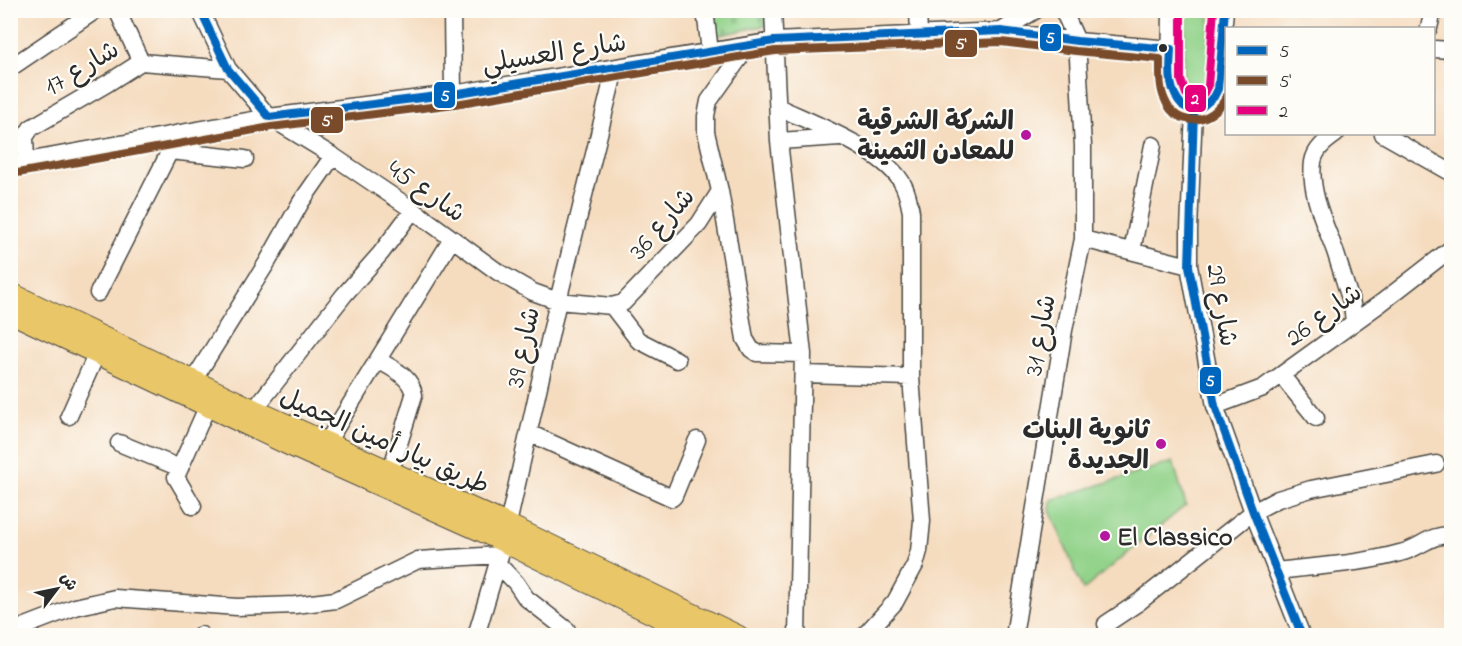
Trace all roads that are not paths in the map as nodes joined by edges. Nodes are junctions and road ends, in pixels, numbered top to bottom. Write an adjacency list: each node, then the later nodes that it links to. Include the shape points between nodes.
1 (96, 10): 25 (street)
2 (117, 10): 24 (street, شارع 17)
3 (200, 10): 26 (street, شارع 45)
4 (452, 10): 28 (street)
5 (705, 10): 23 (street)
6 (773, 10): 16 (street)
7 (918, 10): 15 (street)
8 (1036, 10): 14 (street, شارع العسيلي)
9 (1063, 10): 17 (street)
10 (1171, 10): 20 (street)
11 (1225, 10): 18 (street)
12 (1433, 10): 13 (street)
13 (1429, 27)
14 (1001, 31): 15 (street, شارع العسيلي); 17 (street, شارع العسيلي)
15 (919, 34): 16 (street, شارع العسيلي)
16 (774, 41): 19 (street, شارع العسيلي); 29 (street)
17 (1077, 41): 20 (street, شارع العسيلي); 46 (street, شارع 31)
18 (1225, 41): 30 (street, via 1215,97)
19 (748, 46): 23 (street, شارع العسيلي); 43 (street, شارع 36, via 706,108 706,132)
20 (1171, 49): 30 (street, via 1172,91 1184,107)
21 (1435, 49): 22 (street)
22 (1452, 50)
23 (710, 52): 27 (street, شارع العسيلي)
24 (141, 62): 26 (street); 41 (street, شارع 17, via 31,128)
25 (10, 68)
26 (228, 69): 31 (street, شارع 45)
27 (615, 69): 28 (street, شارع العسيلي); 52 (street, شارع 39)
28 (453, 94): 31 (street, شارع العسيلي)
29 (778, 107): 35 (street); 36 (street)
30 (1194, 110): 49 (street, شارع 29)
31 (269, 117): 32 (street, شارع العسيلي); 39 (street, شارع 45)
32 (179, 133): 38 (street); 41 (street, شارع العسيلي)
33 (1335, 135): 55 (street, via 1316,154 1313,176)
34 (1385, 135): 42 (street)
35 (841, 137): 36 (street); 62 (street, via 884,162 901,180 907,194 911,212)
36 (779, 141): 57 (street)
37 (1153, 145): 48 (street)
38 (170, 151): 40 (street); 51 (street)
39 (333, 156): 44 (street, شارع 45); 63 (street)
40 (244, 159)
41 (18, 162)
42 (1452, 173)
43 (720, 191): 53 (street, شارع 36, via 699,224 628,298); 57 (street, via 747,344 757,353)
44 (413, 210): 45 (street, شارع 45); 66 (street)
45 (452, 239): 52 (street, شارع 45, via 498,272); 58 (street)
46 (1083, 239): 48 (street); 89 (street, شارع 31, via 1064,330)
47 (1452, 248): 55 (street, شارع 26)
48 (1132, 251): 49 (street)
49 (1189, 266): 65 (street, شارع 29)
50 (10, 293): 63 (main road, طريق بيار أمين الجميل)
51 (98, 293)
52 (558, 301): 53 (street); 69 (street, شارع 39)
53 (612, 306): 59 (street, via 638,340)
54 (10, 312): 56 (main road, طريق بيار أمين الجميل)
55 (1354, 322): 61 (street, شارع 26)
56 (97, 353): 64 (main road, طريق بيار أمين الجميل); 67 (street)
57 (803, 354): 60 (street)
58 (378, 360): 72 (street); 75 (street, via 408,378 414,394)
59 (677, 360)
60 (803, 374): 62 (street); 87 (street)
61 (1282, 376): 65 (street, شارع 26, via 1263,388); 68 (street)
62 (911, 377): 88 (street, via 922,521 919,551 895,602)
63 (193, 381): 66 (main road, طريق بيار أمين الجميل)
64 (208, 405): 74 (street); 79 (main road, طريق بيار أمين الجميل)
65 (1215, 406): 77 (street, شارع 29)
66 (254, 410): 72 (main road, طريق بيار أمين الجميل)
67 (69, 416)
68 (1316, 418)
69 (529, 433): 70 (street, via 672,498); 79 (street, شارع 39)
70 (697, 440)
71 (119, 442): 74 (street)
72 (327, 444): 75 (main road, طريق بيار أمين الجميل)
73 (1436, 464): 77 (street, via 1311,489)
74 (180, 468): 76 (street, via 176,477)
75 (390, 473): 79 (main road, طريق بيار أمين الجميل)
76 (193, 506)
77 (1252, 512): 80 (street, شارع 29); 81 (street)
78 (1452, 535): 80 (street, via 1434,536 1399,554)
79 (502, 546): 82 (street, via 526,598); 83 (street, via 418,560 336,600 237,607 115,598 75,607); 84 (street, شارع 39); 85 (main road, طريق بيار أمين الجميل); 86 (main road, طريق بيار أمين الجميل)
80 (1277, 571): 90 (street, شارع 29)
81 (1106, 624)
82 (567, 630)
83 (10, 632)
84 (476, 636)
85 (699, 636)
86 (738, 636)
87 (797, 636)
88 (864, 636)
89 (1014, 636)
90 (1302, 636)

